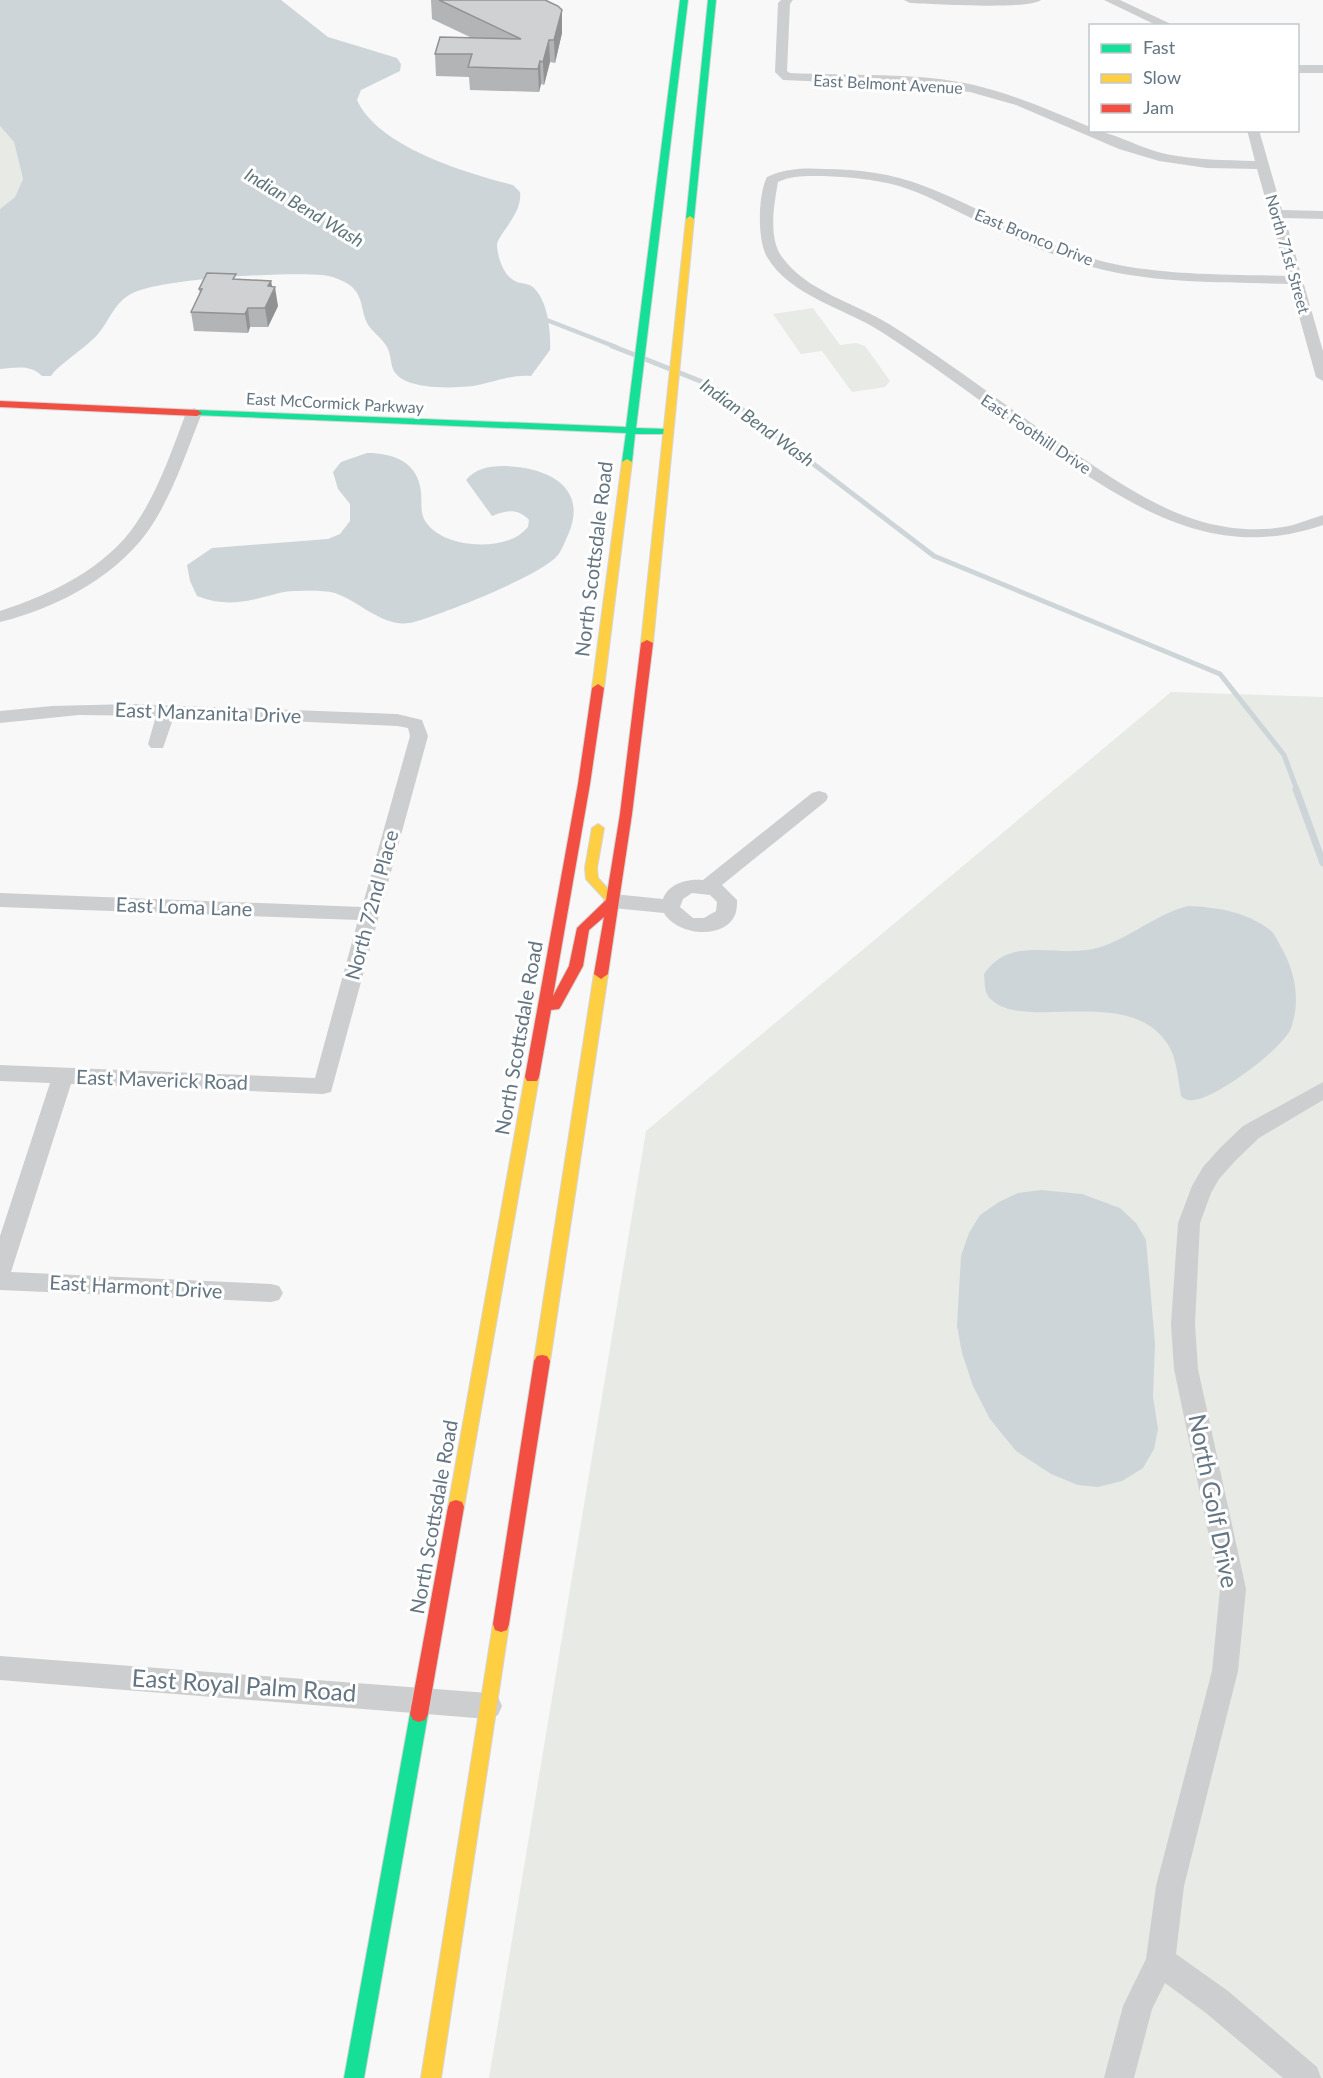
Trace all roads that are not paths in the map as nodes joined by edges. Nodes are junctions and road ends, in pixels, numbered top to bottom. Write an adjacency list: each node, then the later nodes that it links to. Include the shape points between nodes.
1 (684, 0): 23 (main road, North Scottsdale Road)
2 (712, 0): 22 (main road)
3 (787, 0): 10 (street, East Belmont Avenue, via 781,72 787,77 909,81 971,88 1020,102)
4 (910, 0): 5 (street)
5 (1035, 0)
6 (1110, 0): 7 (street)
7 (1164, 24)
8 (1299, 69): 9 (street)
9 (1323, 69)
10 (1089, 131)
11 (1091, 132): 13 (street, East Belmont Avenue, via 1164,159)
12 (1254, 132): 13 (street, North 71st Street)
13 (1263, 165): 15 (street, North 71st Street)
14 (777, 176): 17 (street, East Bronco Drive, via 854,175 904,183 1058,251 1124,269 1172,276); 26 (street, East Foothill Drive, via 771,185 768,240 775,259 791,275 883,327 1079,464 1150,508 1192,525 1235,533 1275,533)
15 (1277, 214): 16 (street); 17 (street, North 71st Street)
16 (1323, 215)
17 (1296, 280): 18 (street, North 71st Street)
18 (1317, 337): 19 (street, North 71st Street)
19 (1323, 377)
20 (0, 404): 21 (main road, East McCormick Parkway)
21 (194, 414): 23 (main road, East McCormick Parkway); 27 (street, via 163,489 133,541 66,589)
22 (668, 430): 23 (main road, East McCormick Parkway); 25 (main road)
23 (630, 431): 24 (main road, North Scottsdale Road)
24 (623, 447): 25 (main road); 32 (main road, North Scottsdale Road)
25 (656, 448): 38 (main road, via 646,655)
26 (1323, 520)
27 (0, 617)
28 (167, 710): 29 (street, East Manzanita Drive, via 56,710); 30 (street, East Manzanita Drive); 31 (street)
29 (0, 717)
30 (416, 724): 40 (street, North 72nd Place, via 418,736)
31 (157, 744)
32 (584, 784): 33 (main road); 41 (main road, North Scottsdale Road)
33 (596, 797)
34 (819, 797): 36 (street)
35 (600, 814): 38 (main road, via 592,879)
36 (707, 887): 39 (street, via 680,890); 39 (street, via 727,900 726,913 714,923 687,924)
37 (0, 900): 40 (street, East Loma Lane)
38 (613, 901): 39 (street); 41 (main road, via 584,928 576,966); 51 (main road)
39 (670, 907)
40 (369, 914): 44 (street, North 72nd Place)
41 (540, 1033): 50 (main road, North Scottsdale Road)
42 (0, 1073): 43 (street, East Maverick Road)
43 (63, 1076): 44 (street, East Maverick Road); 46 (street)
44 (323, 1086)
45 (1323, 1090): 52 (street, North Golf Drive, via 1251,1132 1228,1154 1206,1183 1189,1223 1183,1324 1186,1369 1233,1589 1225,1671 1170,1886)
46 (0, 1271)
47 (0, 1281): 48 (street, East Harmont Drive)
48 (271, 1293)
49 (0, 1668): 50 (street, East Royal Palm Road)
50 (422, 1700): 51 (street, East Royal Palm Road); 53 (main road, North Scottsdale Road)
51 (488, 1706): 54 (main road)
52 (1160, 1961): 55 (street, North Golf Drive, via 1138,2006); 56 (street, via 1217,2002)
53 (354, 2078)
54 (430, 2078)
55 (1119, 2078)
56 (1306, 2078)

